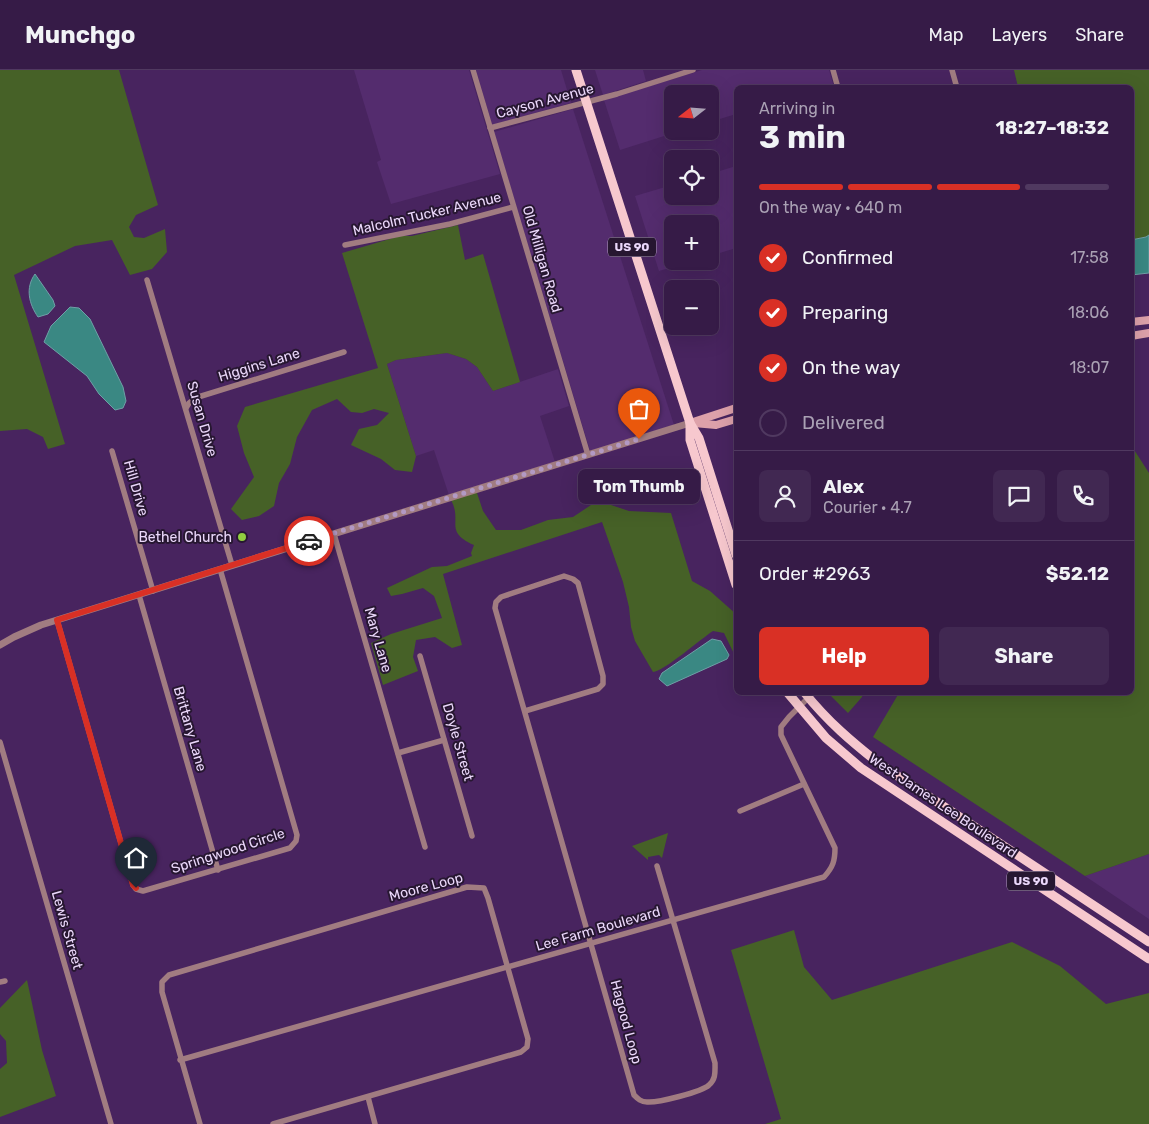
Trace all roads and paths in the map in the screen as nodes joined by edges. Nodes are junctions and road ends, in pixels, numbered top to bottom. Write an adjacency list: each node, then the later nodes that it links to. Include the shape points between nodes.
1 (473, 70): 9 (street, Old Milligan Road)
2 (576, 70): 8 (main road, US 90)
3 (693, 70): 8 (street, Cayson Avenue)
4 (833, 70): 6 (street)
5 (952, 70): 7 (street)
6 (837, 85)
7 (956, 85)
8 (587, 102): 9 (street, Cayson Avenue); 21 (main road, US 90)
9 (490, 128): 10 (street, Old Milligan Road)
10 (513, 207): 11 (street, Malcolm Tucker Avenue); 23 (street, Old Milligan Road)
11 (345, 246)
12 (147, 280): 18 (street, Susan Drive)
13 (1149, 320): 14 (main road)
14 (1134, 322)
15 (1149, 333): 16 (main road)
16 (1134, 336)
17 (344, 352): 18 (street, Higgins Lane, via 195,398)
18 (186, 408): 26 (street, Susan Drive)
19 (734, 409): 21 (main road)
20 (734, 420): 21 (main road, via 716,425)
21 (690, 423): 23 (street); 25 (main road, US 90, via 699,438); 28 (main road, US 90, via 690,440)
22 (112, 451): 29 (street, Hill Drive)
23 (588, 455): 24 (street)
24 (334, 534): 26 (street); 40 (street, Mary Lane)
25 (734, 549)
26 (232, 566): 27 (street)
27 (220, 569): 29 (street); 48 (street, Springwood Circle, via 297,835 290,848)
28 (734, 579)
29 (153, 591): 30 (street)
30 (138, 595): 31 (street); 48 (street, Brittany Lane)
31 (57, 620): 32 (street, via 27,630); 48 (street, Springwood Circle, via 133,885 143,891)
32 (0, 645)
33 (420, 656): 38 (street, Doyle Street)
34 (790, 695): 36 (main road, West James Lee Boulevard / US 90)
35 (806, 695): 36 (street, Lee Farm Boulevard); 42 (main road, West James Lee Boulevard / US 90, via 856,746)
36 (799, 707): 41 (street, Lee Farm Boulevard, via 781,727); 43 (main road, West James Lee Boulevard / US 90, via 846,756)
37 (525, 711): 37 (street, Hagood Loop, via 495,608 496,602 501,597 564,576 578,583 603,684 598,689); 51 (street, Hagood Loop)
38 (444, 740): 40 (street); 45 (street, Doyle Street)
39 (0, 742): 56 (street, Lewis Street)
40 (398, 753): 46 (street, Mary Lane)
41 (804, 784): 44 (street); 49 (street, Lee Farm Boulevard, via 835,848 832,868 824,877)
42 (920, 791): 43 (street); 50 (main road, West James Lee Boulevard / US 90)
43 (912, 803): 52 (main road, West James Lee Boulevard / US 90)
44 (740, 811)
45 (472, 836)
46 (425, 848)
47 (657, 866): 49 (street)
48 (218, 870)
49 (674, 920): 51 (street, Lee Farm Boulevard); 51 (street, Hagood Loop, via 715,1063 715,1077 708,1086 696,1092 648,1102 634,1095)
50 (1149, 942)
51 (592, 943): 53 (street, Lee Farm Boulevard)
52 (1149, 958)
53 (508, 967): 54 (street, Lee Farm Boulevard); 54 (street, Moore Loop, via 484,888 467,887 169,975 162,982 162,992); 55 (street, Moore Loop, via 528,1039 527,1047 521,1052)
54 (180, 1060): 57 (street, Moore Loop)
55 (368, 1097): 58 (street, Moore Loop); 59 (street)
56 (111, 1124)
57 (200, 1124)
58 (273, 1124)
59 (375, 1124)

